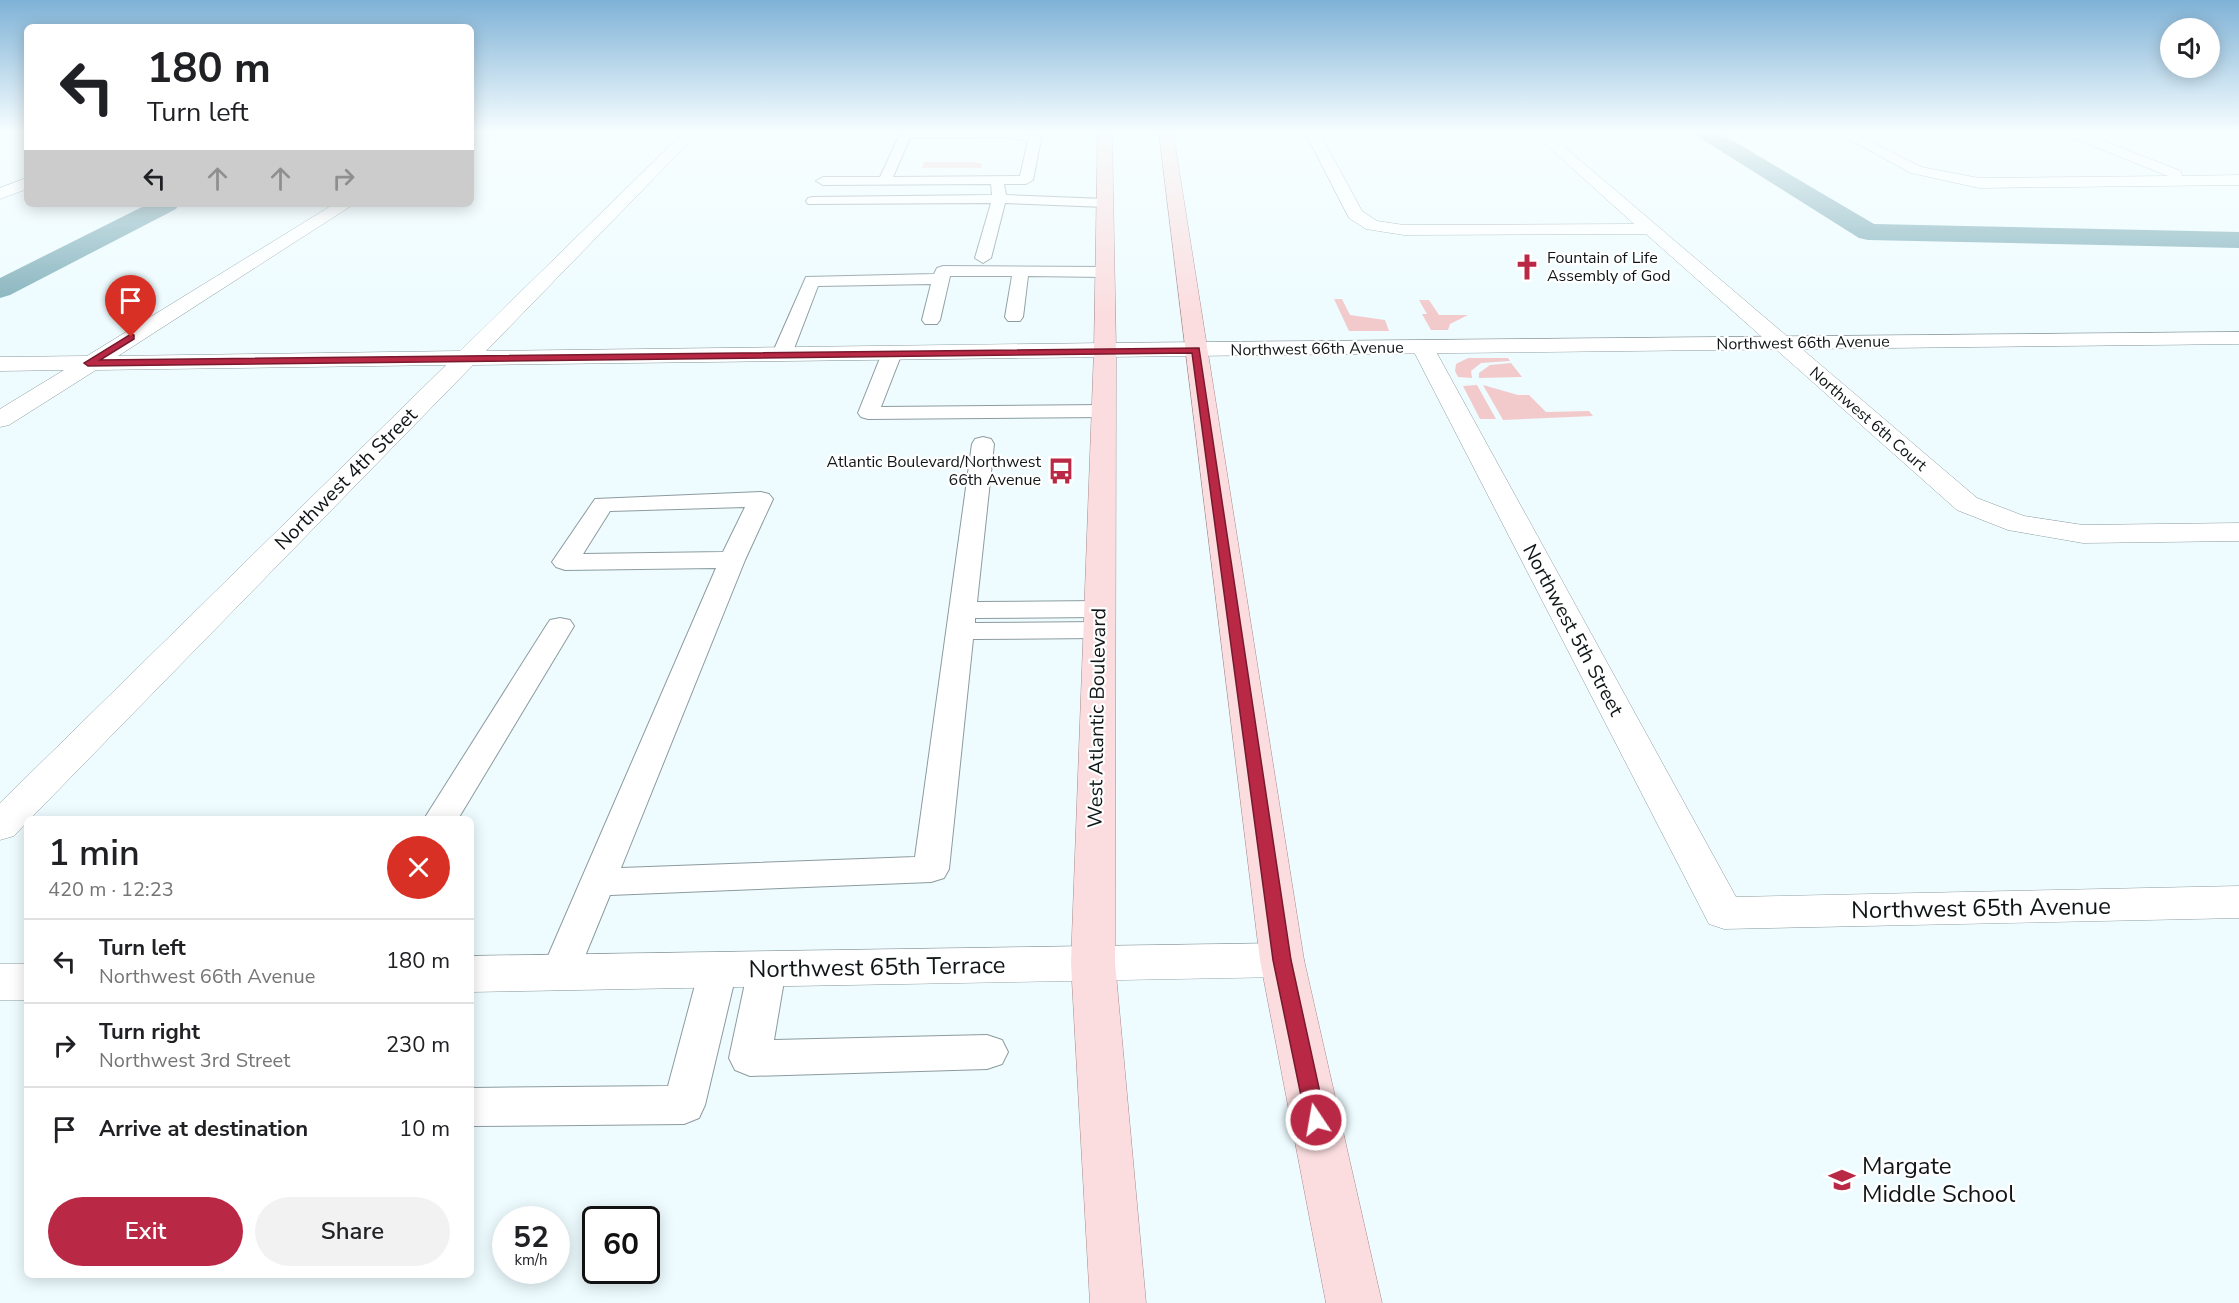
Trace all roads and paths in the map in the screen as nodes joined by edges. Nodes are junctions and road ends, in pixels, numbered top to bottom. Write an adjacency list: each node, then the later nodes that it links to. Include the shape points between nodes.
1 (631, 193): 25 (street, Northwest 4th Street)
2 (997, 193): 7 (lane)
3 (1105, 193): 9 (main road, West Atlantic Boulevard)
4 (1174, 193): 22 (main road)
5 (1344, 193): 11 (street, via 1355,214 1372,225 1404,230)
6 (1607, 193): 11 (street, Northwest 6th Court)
7 (999, 199): 8 (lane); 9 (lane); 12 (lane)
8 (813, 201)
9 (1105, 203): 14 (main road, West Atlantic Boulevard)
10 (341, 207): 26 (street)
11 (1648, 229): 19 (street, Northwest 6th Court)
12 (983, 258)
13 (1021, 271): 14 (lane); 15 (lane, via 943,271); 16 (lane)
14 (1105, 272): 21 (main road, West Atlantic Boulevard)
15 (941, 279): 17 (lane); 24 (lane, via 812,281)
16 (1014, 317)
17 (931, 320)
18 (2239, 338): 19 (street, Northwest 66th Avenue)
19 (1780, 343): 20 (street, Northwest 66th Avenue); 31 (street, Northwest 6th Court, via 1967,504 2018,524 2083,534)
20 (1423, 348): 22 (street, Northwest 66th Avenue); 40 (street, Northwest 5th Street)
21 (1105, 350): 22 (street, Northwest 66th Avenue); 23 (street, Northwest 66th Avenue); 28 (main road, West Atlantic Boulevard)
22 (1196, 350): 41 (main road)
23 (892, 353): 24 (street, Northwest 66th Avenue); 28 (lane, via 868,413)
24 (782, 354): 25 (street, Northwest 66th Avenue)
25 (466, 359): 26 (street, Northwest 66th Avenue); 37 (street, Northwest 4th Street)
26 (88, 363): 27 (street, Northwest 66th Avenue); 29 (street)
27 (0, 364)
28 (1104, 411): 33 (main road, West Atlantic Boulevard)
29 (0, 420)
30 (983, 444): 34 (lane)
31 (2239, 532)
32 (732, 560): 32 (lane, via 761,499 603,504 565,562); 38 (lane)
33 (1099, 620): 34 (lane); 42 (main road, West Atlantic Boulevard)
34 (961, 621): 38 (lane, via 930,870)
35 (560, 626): 36 (lane)
36 (443, 816)
37 (0, 826)
38 (598, 882): 45 (lane)
39 (2239, 902): 40 (street, Northwest 65th Avenue)
40 (1724, 913)
41 (1282, 960): 42 (street, Northwest 65th Terrace); 52 (main road)
42 (1093, 963): 44 (street, Northwest 65th Terrace); 51 (main road, West Atlantic Boulevard)
43 (718, 969): 44 (street, Northwest 65th Terrace); 45 (street, Northwest 65th Terrace); 50 (lane, via 684,1105)
44 (767, 969): 49 (lane, via 750,1058)
45 (560, 972): 46 (street, Northwest 65th Terrace)
46 (474, 974)
47 (0, 982): 48 (street)
48 (24, 982)
49 (987, 1052)
50 (474, 1107)
51 (1118, 1303)
52 (1354, 1303)

